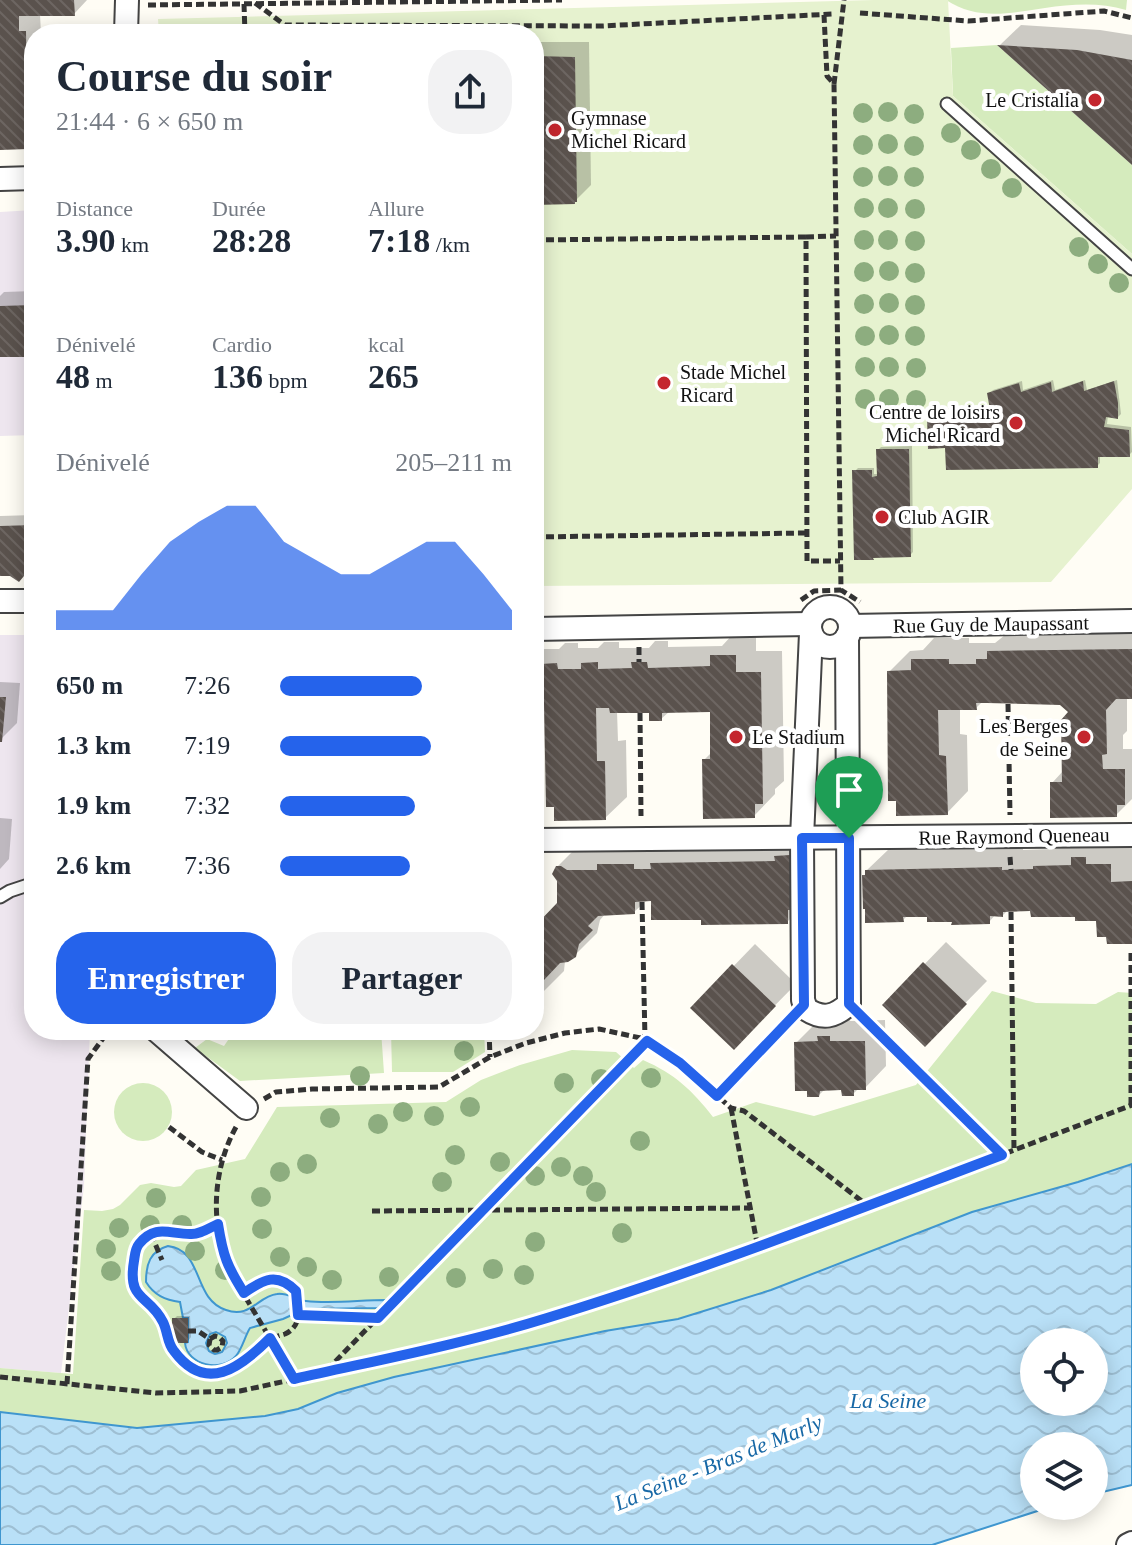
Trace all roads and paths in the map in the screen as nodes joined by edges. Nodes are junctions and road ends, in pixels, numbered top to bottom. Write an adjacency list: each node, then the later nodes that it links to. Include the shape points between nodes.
1 (562, 0): 4 (path)
2 (844, 0): 14 (path)
3 (127, 3): 5 (path); 10 (street)
4 (255, 3): 5 (path); 12 (path)
5 (244, 4): 11 (path)
6 (860, 13): 9 (path, via 968,21 1104,11)
7 (833, 14): 8 (path)
8 (824, 15): 13 (path); 14 (path, via 827,76)
9 (1132, 18)
10 (126, 24)
11 (245, 24)
12 (284, 24)
13 (544, 26)
14 (834, 84): 18 (path)
15 (947, 104): 21 (lane)
16 (24, 178): 17 (street)
17 (0, 179)
18 (836, 236): 19 (path); 24 (path)
19 (806, 237): 20 (path); 22 (path)
20 (544, 240)
21 (1132, 269)
22 (806, 533): 23 (path); 24 (path, via 807,561)
23 (544, 537)
24 (840, 561): 30 (path, via 841,590 860,602)
25 (0, 601): 26 (street)
26 (24, 601)
27 (1132, 621): 30 (street, Rue Guy de Maupassant)
28 (810, 628): 29 (street, Rue Guy de Maupassant); 30 (street, Rue Guy de Maupassant, via 814,639 828,647 837,646); 30 (street, Rue Guy de Maupassant, via 813,615 833,607 847,616); 35 (street)
29 (544, 629)
30 (854, 630): 36 (street)
31 (1008, 704): 34 (path)
32 (640, 713): 37 (path)
33 (1132, 835): 34 (street, Rue Raymond Queneau)
34 (1010, 836): 36 (street, Rue Raymond Queneau); 39 (path)
35 (802, 838): 36 (street, Rue Raymond Queneau); 37 (street, Rue Raymond Queneau); 46 (street)
36 (849, 838): 45 (street)
37 (642, 839): 38 (street, Rue Raymond Queneau)
38 (544, 840)
39 (1011, 870)
40 (24, 886): 41 (lane)
41 (0, 897)
42 (642, 902): 52 (path)
43 (1011, 912): 59 (path)
44 (1131, 950): 55 (path)
45 (849, 1004): 46 (street, via 828,1016 816,1016); 60 (path)
46 (804, 1005): 54 (path)
47 (544, 1038): 52 (path, via 599,1029)
48 (102, 1040): 79 (path, via 88,1059)
49 (168, 1040): 56 (street)
50 (489, 1040): 53 (path)
51 (538, 1040): 53 (path)
52 (646, 1040): 54 (path); 65 (path)
53 (490, 1057): 56 (path, via 439,1087 276,1092)
54 (717, 1096): 57 (path)
55 (1131, 1105): 59 (path)
56 (246, 1108): 61 (path)
57 (731, 1108): 62 (path, via 744,1111); 63 (path)
58 (169, 1127): 61 (path)
59 (1014, 1150): 60 (path)
60 (1002, 1155): 62 (path)
61 (222, 1160): 66 (path)
62 (867, 1206): 68 (path)
63 (750, 1208): 65 (path); 68 (path)
64 (372, 1211): 65 (path)
65 (481, 1211): 72 (path)
66 (218, 1224): 67 (path, via 197,1234); 70 (path, via 222,1253)
67 (151, 1234): 69 (path); 75 (path, via 136,1247 132,1285 156,1309 169,1330 170,1344 187,1365 200,1373 231,1370)
68 (758, 1248): 76 (path, via 547,1318)
69 (162, 1260)
70 (244, 1293): 71 (path, via 279,1279 296,1291); 75 (path)
71 (298, 1315): 72 (path); 75 (path, via 292,1330)
72 (378, 1318): 76 (path)
73 (188, 1331): 74 (path)
74 (209, 1338)
75 (270, 1338): 78 (path)
76 (326, 1372): 78 (path)
77 (0, 1377): 79 (path)
78 (294, 1379): 79 (path, via 240,1391 156,1393)
79 (67, 1384)

